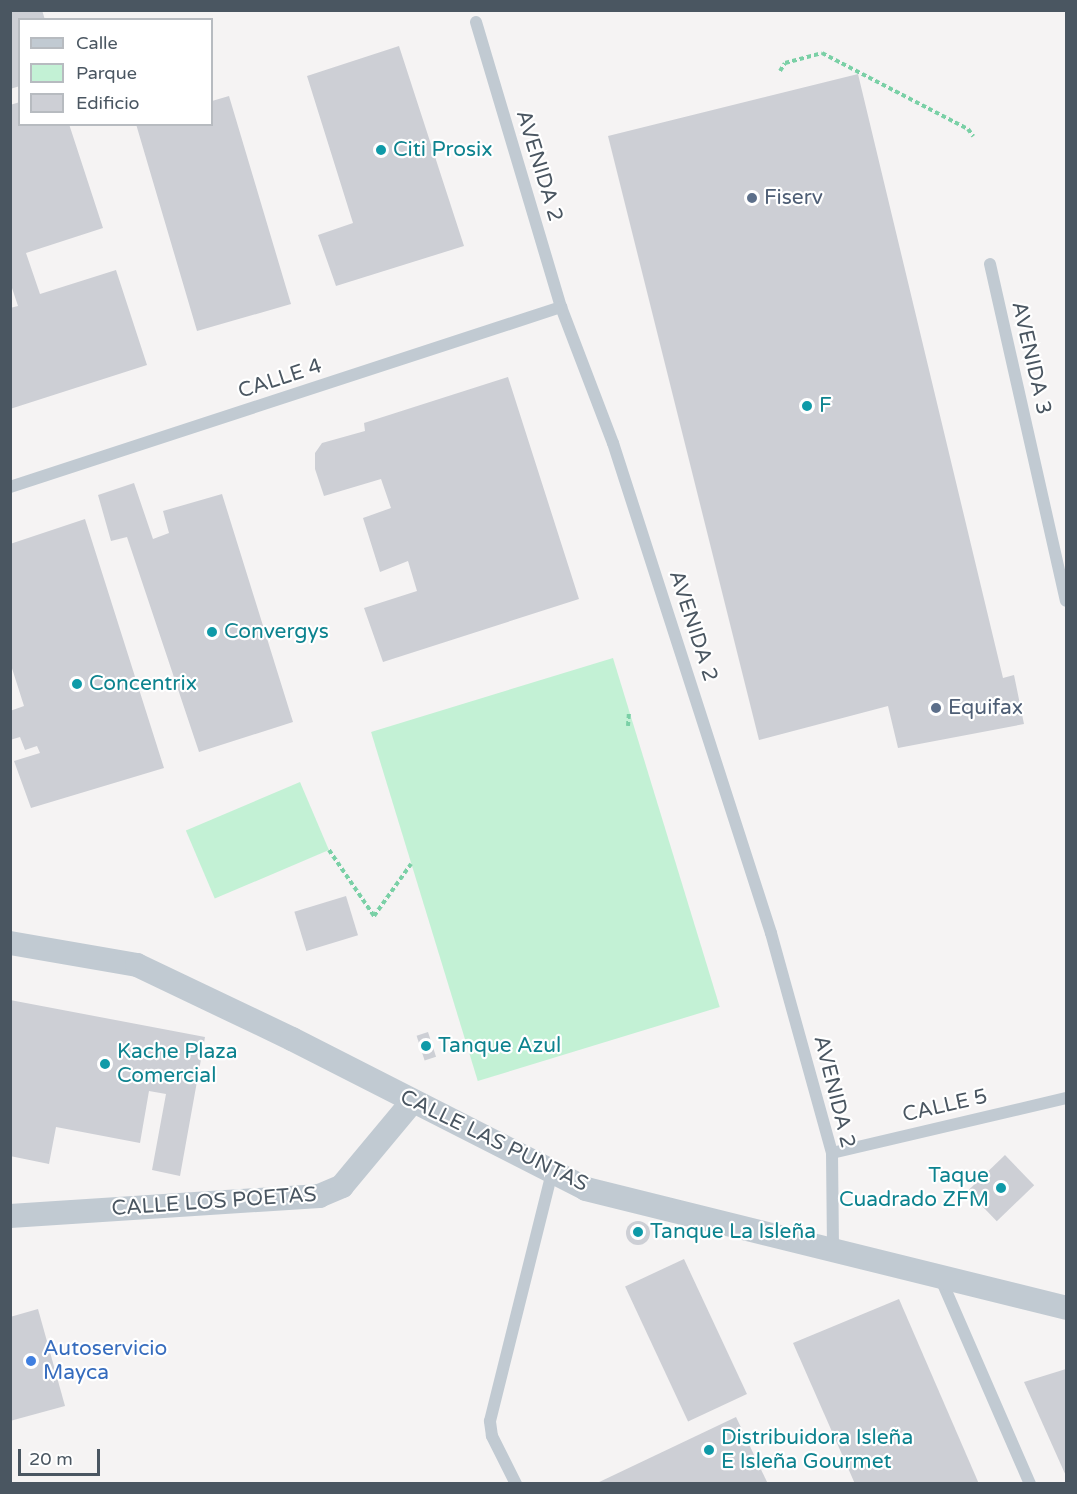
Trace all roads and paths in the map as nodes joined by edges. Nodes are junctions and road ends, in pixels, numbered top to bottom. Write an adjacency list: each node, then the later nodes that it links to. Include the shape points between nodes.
1 (476, 22): 5 (lane, AVENIDA 2)
2 (780, 71): 3 (path, via 785,63 822,53 968,129)
3 (973, 136)
4 (990, 264): 7 (lane, AVENIDA 3)
5 (561, 307): 6 (lane, CALLE 4); 15 (lane, AVENIDA 2, via 613,443 767,921)
6 (10, 487)
7 (1066, 601)
8 (629, 711): 9 (path)
9 (628, 726)
10 (329, 850): 11 (path, via 374,916)
11 (411, 864)
12 (10, 942): 14 (street, CALLE LAS PUNTAS, via 137,965 292,1038)
13 (1066, 1098): 15 (lane, CALLE 5)
14 (412, 1102): 16 (street, CALLE LAS PUNTAS); 17 (street, CALLE LOS POETAS, via 342,1186 319,1196)
15 (832, 1153): 18 (lane, AVENIDA 2)
16 (552, 1172): 18 (street, CALLE LAS PUNTAS, via 586,1189); 21 (lane, via 490,1421 492,1436)
17 (10, 1216)
18 (833, 1250): 19 (street, CALLE LAS PUNTAS)
19 (940, 1276): 20 (street, CALLE LAS PUNTAS); 22 (lane)
20 (1066, 1308)
21 (516, 1484)
22 (1030, 1484)

